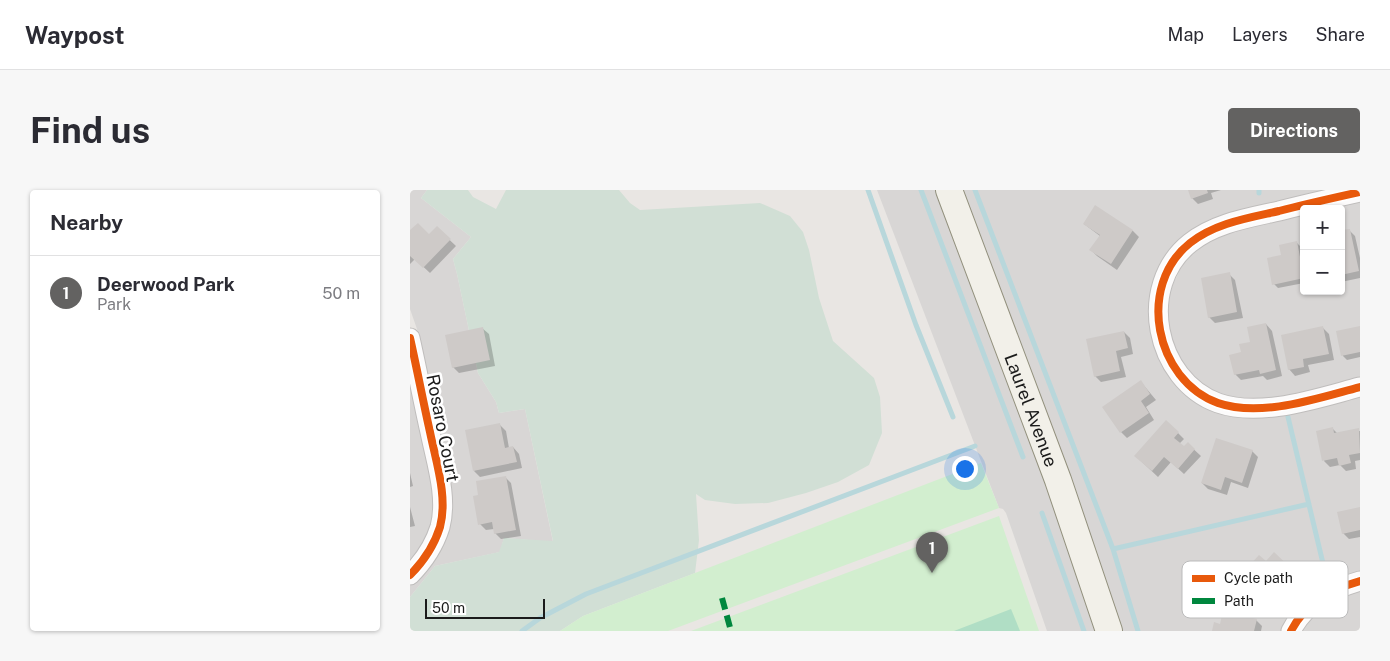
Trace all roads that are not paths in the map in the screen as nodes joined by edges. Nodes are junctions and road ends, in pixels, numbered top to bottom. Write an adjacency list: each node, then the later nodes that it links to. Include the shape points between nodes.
1 (949, 190): 7 (main road, Laurel Avenue, via 1056,475)
2 (1360, 192): 4 (street, via 1228,223 1208,232 1189,243 1176,258 1161,289 1158,307 1162,341 1175,369 1194,388 1218,403 1263,408)
3 (410, 338): 5 (street, Rosaro Court, via 442,507 434,545)
4 (1360, 388)
5 (410, 575)
6 (1300, 618): 8 (street)
7 (1109, 631)
8 (1291, 631)

